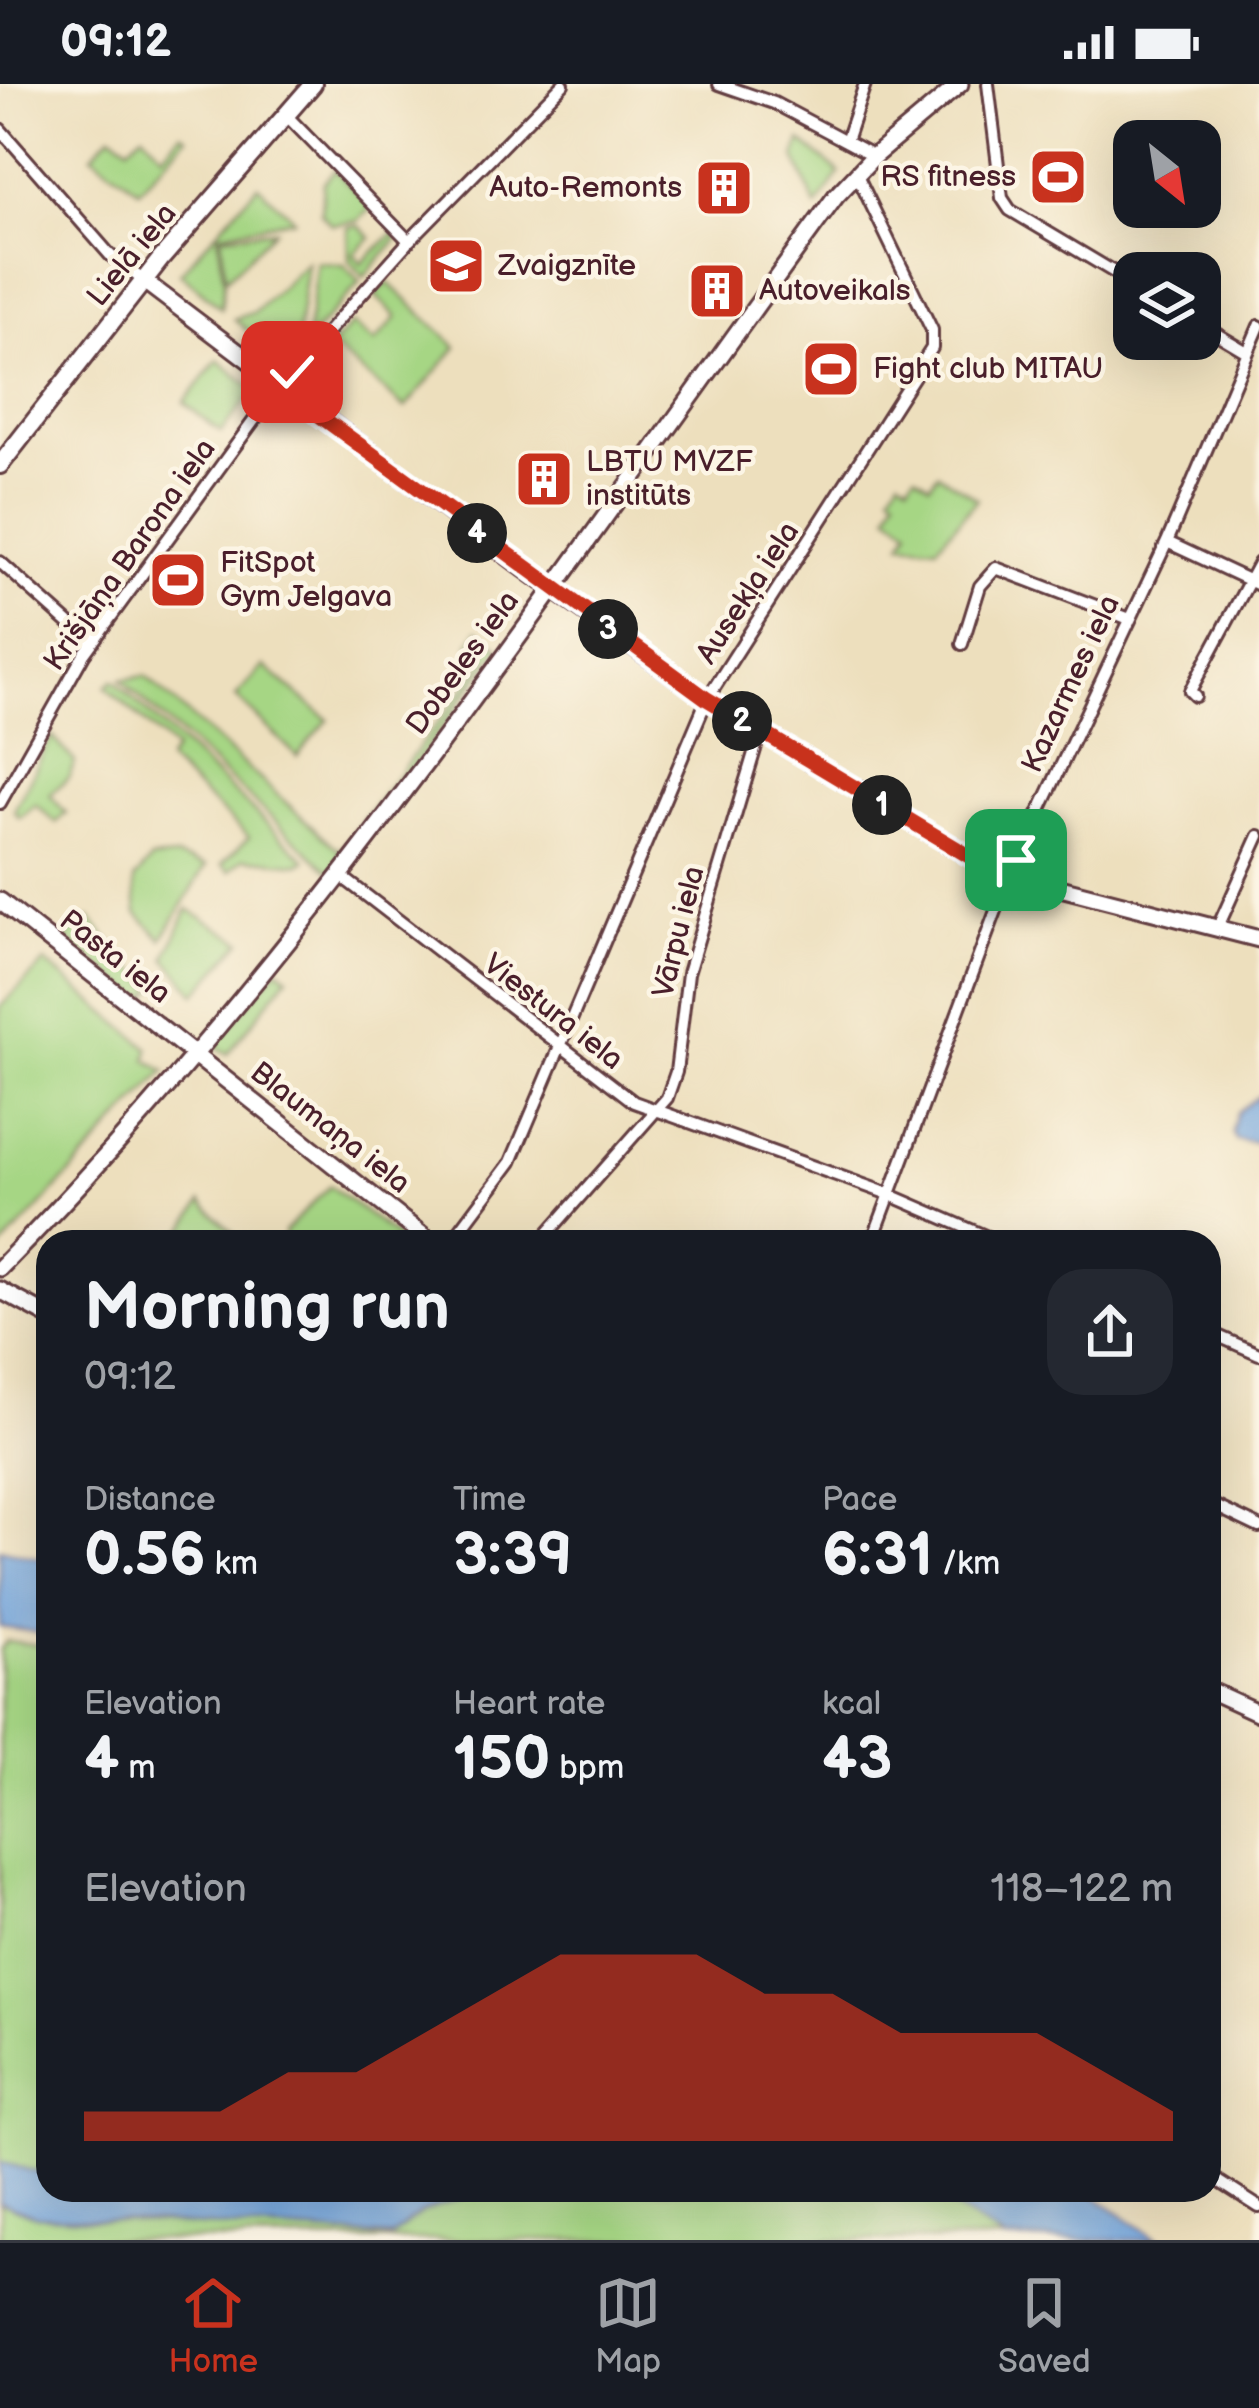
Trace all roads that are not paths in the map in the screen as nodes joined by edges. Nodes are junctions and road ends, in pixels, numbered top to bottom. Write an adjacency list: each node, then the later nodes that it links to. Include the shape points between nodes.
1 (313, 84): 7 (main road, Lielā iela)
2 (563, 84): 12 (street, Krišjāņa Barona iela)
3 (719, 84): 9 (street)
4 (865, 84): 9 (street)
5 (960, 84): 10 (street, Dobeles iela)
6 (988, 84): 13 (street, via 1010,210)
7 (286, 115): 12 (street); 14 (main road, Lielā iela)
8 (0, 129): 14 (street, via 110,254)
9 (846, 141): 10 (street)
10 (874, 155): 11 (street, Dobeles iela)
11 (856, 173): 24 (street, Dobeles iela); 29 (street, Ausekļa iela, via 932,330 932,348)
12 (409, 241): 18 (street, Krišjāņa Barona iela)
13 (1113, 271)
14 (144, 281): 18 (street); 19 (main road, Lielā iela)
15 (1259, 326): 17 (street, Kazarmes iela)
16 (1221, 337): 17 (street)
17 (1247, 352): 20 (street, Kazarmes iela)
18 (279, 386): 24 (street); 26 (street, Krišjāņa Barona iela)
19 (0, 465)
20 (1166, 542): 23 (street); 25 (street, Kazarmes iela)
21 (0, 562): 26 (street)
22 (1259, 563): 23 (street)
23 (1255, 583): 28 (street, via 1190,691)
24 (550, 587): 29 (street); 33 (street, Dobeles iela)
25 (1127, 618): 27 (street, via 996,568 980,586); 34 (street, Kazarmes iela)
26 (91, 644): 31 (street, Krišjāņa Barona iela)
27 (962, 644)
28 (1195, 696)
29 (707, 699): 30 (street); 38 (street, Ausekļa iela)
30 (760, 733): 34 (street); 40 (street, Vārpu iela, via 688,973 676,1072)
31 (0, 803)
32 (1259, 836): 36 (street)
33 (341, 876): 38 (street, Viestura iela); 39 (street, Dobeles iela)
34 (1009, 876): 36 (street); 41 (street, Kazarmes iela)
35 (0, 901): 39 (street, Pasta iela)
36 (1217, 929): 37 (street)
37 (1259, 939)
38 (561, 1050): 40 (street, Viestura iela); 43 (street, Ausekļa iela, via 511,1162)
39 (195, 1057): 42 (street, Blaumaņa iela); 47 (street, Dobeles iela)
40 (658, 1110): 41 (street, Viestura iela); 44 (street, Vārpu iela)
41 (893, 1196): 45 (street, Kazarmes iela); 46 (street, Viestura iela)
42 (416, 1230)
43 (460, 1230)
44 (551, 1230)
45 (877, 1230)
46 (971, 1230)
47 (0, 1268)
48 (0, 1290): 49 (street)
49 (36, 1310)
50 (1221, 1337): 51 (street)
51 (1259, 1354)
52 (1221, 1509): 53 (street)
53 (1259, 1527)
54 (1221, 1696): 55 (street)
55 (1259, 1713)
56 (1221, 2183): 57 (street)
57 (1259, 2207)

